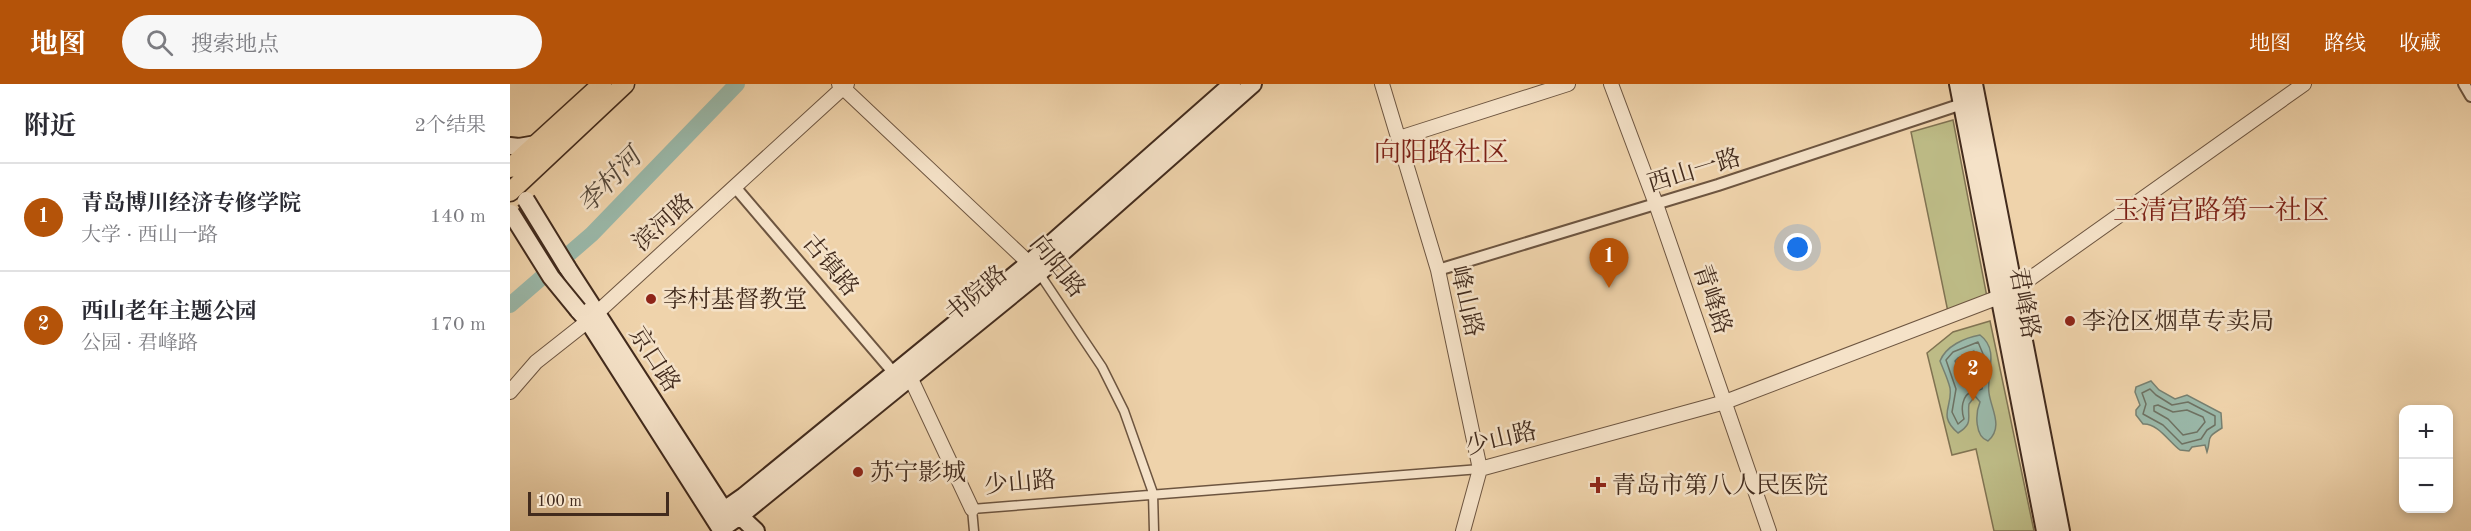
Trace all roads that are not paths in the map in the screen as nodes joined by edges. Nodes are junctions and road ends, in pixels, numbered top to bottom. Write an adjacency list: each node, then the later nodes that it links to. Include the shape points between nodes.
1 (602, 84): 15 (main road)
2 (625, 84): 19 (main road)
3 (1232, 84): 22 (main road, 书院路)
4 (1253, 84): 22 (main road, 书院路)
5 (1382, 84): 14 (street, 峰山路)
6 (1568, 84): 14 (street)
7 (1611, 84): 20 (street, 青峰路)
8 (1958, 84): 12 (main road, 君峰路)
9 (2304, 84): 24 (street, 少山路)
10 (2464, 84): 13 (street)
11 (844, 85): 18 (street, 滨河路); 22 (street, 向阳路)
12 (1971, 96): 20 (street, 西山一路); 24 (main road, 君峰路)
13 (2471, 96)
14 (1399, 138): 23 (street, 峰山路)
15 (536, 144): 16 (main road); 17 (main road)
16 (510, 146)
17 (510, 168)
18 (735, 187): 25 (street, 滨河路); 26 (street, 古镇路)
19 (516, 189): 25 (main road, 京口路, bridge)
20 (1656, 204): 23 (street, 西山一路); 29 (street, 青峰路)
21 (510, 213): 25 (main road, 京口路, bridge, via 551,278)
22 (1034, 268): 26 (main road, 书院路); 27 (main road, 书院路); 31 (street, 向阳路, via 1102,368 1124,411)
23 (1438, 270): 30 (street, 峰山路)
24 (2006, 294): 29 (street, 少山路); 40 (main road, 君峰路); 41 (main road, 君峰路)
25 (588, 312): 28 (street, 滨河路); 33 (main road, 京口路)
26 (893, 372): 33 (main road, 书院路)
27 (911, 379): 32 (street); 34 (main road, 书院路)
28 (510, 392)
29 (1725, 402): 30 (street, 少山路); 39 (street, 青峰路)
30 (1480, 469): 31 (street, 少山路); 38 (street, 峰山路)
31 (1153, 494): 32 (street, 少山路); 37 (street, 向阳路)
32 (972, 509): 36 (street)
33 (721, 524): 34 (main road, 书院路)
34 (741, 524): 35 (main road)
35 (756, 531)
36 (974, 531)
37 (1154, 531)
38 (1463, 531)
39 (1769, 531)
40 (2045, 531)
41 (2061, 531)

